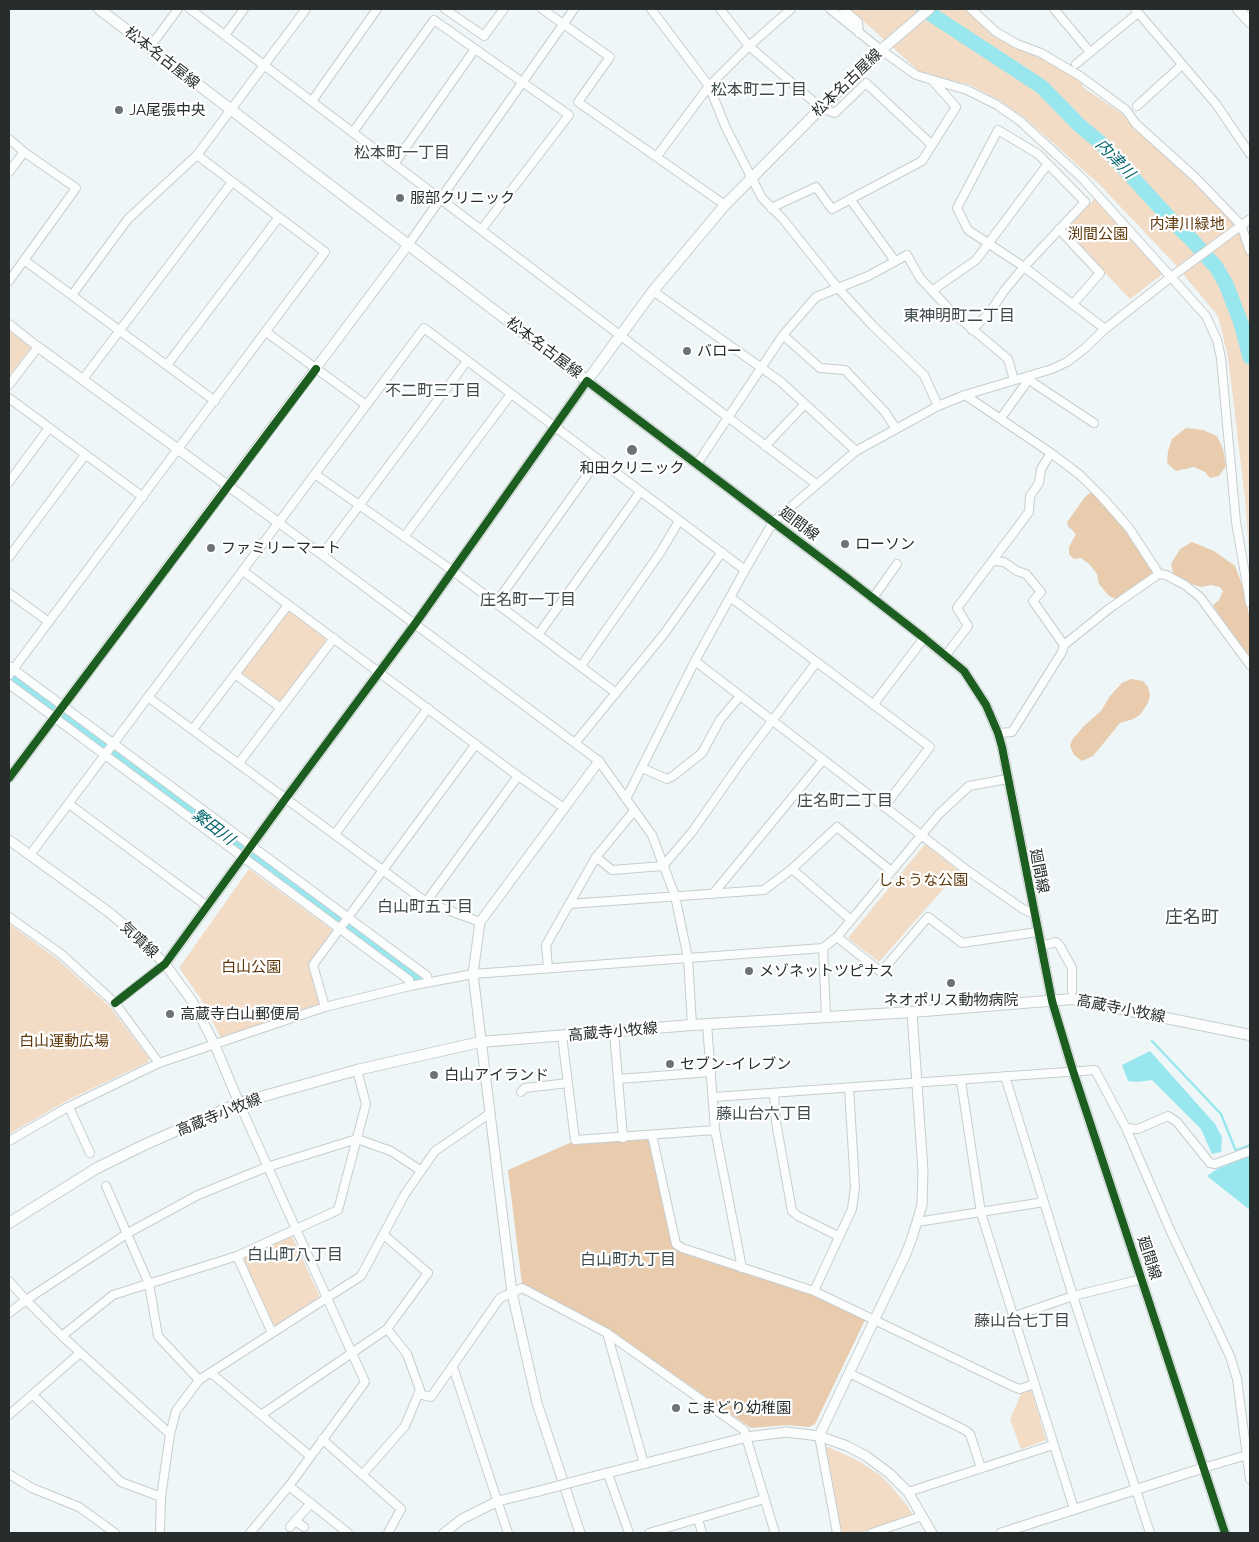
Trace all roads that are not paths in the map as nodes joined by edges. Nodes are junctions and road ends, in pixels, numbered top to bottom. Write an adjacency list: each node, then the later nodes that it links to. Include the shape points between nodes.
1 (98, 9): 27 (main road, 松本名古屋線)
2 (178, 9): 27 (street)
3 (190, 9): 24 (street)
4 (244, 9): 24 (street)
5 (306, 9): 31 (street)
6 (377, 9): 36 (street)
7 (445, 9): 8 (street, via 484,36)
8 (504, 9)
9 (542, 9): 22 (street)
10 (574, 9): 22 (street)
11 (651, 9): 35 (street)
12 (720, 9): 25 (street)
13 (791, 9): 25 (street)
14 (830, 9): 23 (street)
15 (843, 9): 23 (street, via 858,22)
16 (929, 9): 26 (main road, 松本名古屋線)
17 (971, 9): 59 (street, via 996,32 1080,76 1126,110 1136,124 1196,178)
18 (1054, 9): 29 (street)
19 (1238, 9): 21 (main road)
20 (1137, 11): 29 (street); 32 (street)
21 (1250, 22)
22 (563, 23): 34 (street); 47 (street, via 610,57 578,102)
23 (859, 32): 26 (street)
24 (225, 35): 31 (street)
25 (750, 46): 35 (street); 38 (street)
26 (885, 47): 33 (street, via 916,75); 38 (main road, 松本名古屋線)
27 (150, 48): 39 (main road, 松本名古屋線)
28 (474, 49): 34 (street); 40 (street, via 434,20); 48 (street)
29 (1090, 52): 30 (street)
30 (1076, 64)
31 (264, 65): 36 (street); 39 (street)
32 (1182, 65): 37 (street); 42 (street)
33 (933, 81): 43 (street, via 956,107); 68 (street, via 967,90 1020,121 1082,178)
34 (523, 82): 54 (street); 61 (street, via 569,115)
35 (709, 86): 47 (street); 51 (street)
36 (312, 101): 40 (street)
37 (1137, 106)
38 (821, 108): 43 (street, via 835,113 866,83); 51 (main road, 松本名古屋線)
39 (231, 111): 46 (street); 63 (main road, 松本名古屋線)
40 (353, 132): 48 (street)
41 (9, 139): 44 (street)
42 (1247, 141): 45 (street)
43 (932, 145): 53 (street, via 922,161)
44 (24, 152): 50 (street); 65 (street, via 76,188)
45 (1250, 154)
46 (197, 155): 52 (street); 73 (street, via 128,220)
47 (657, 156): 55 (street)
48 (394, 164): 54 (street)
49 (1047, 165): 60 (street, via 1085,202); 62 (street); 62 (street, via 1038,154 998,130 957,208 968,230)
50 (9, 172)
51 (751, 178): 55 (main road, 松本名古屋線); 56 (street)
52 (232, 182): 57 (street); 77 (street)
53 (850, 198): 56 (street, via 832,209 816,187); 66 (street)
54 (441, 199): 61 (street); 63 (street)
55 (725, 205): 72 (main road, 松本名古屋線)
56 (771, 208): 70 (street)
57 (278, 217): 79 (street, via 325,252); 84 (street)
58 (1250, 219): 59 (street)
59 (1240, 226): 64 (street); 68 (street)
60 (1059, 229): 67 (street); 74 (street, via 1100,273)
61 (481, 230): 81 (street)
62 (988, 244): 67 (street); 71 (street, via 976,260)
63 (408, 245): 85 (street); 89 (main road, 松本名古屋線)
64 (1250, 251)
65 (24, 260): 69 (street); 73 (street)
66 (895, 261): 70 (street); 71 (street, via 907,255 920,278)
67 (1024, 267): 74 (street); 78 (street)
68 (1172, 277): 76 (street); 136 (street, via 1206,316 1217,340 1236,522)
69 (9, 281)
70 (838, 288): 80 (street, via 816,297); 98 (street, via 872,326 924,375)
71 (933, 290): 78 (street)
72 (653, 291): 81 (main road, 松本名古屋線); 86 (street)
73 (72, 295): 77 (street)
74 (1073, 304): 76 (street)
75 (9, 324): 82 (street)
76 (1105, 329): 87 (street, via 1067,362)
77 (120, 330): 84 (street); 88 (street)
78 (972, 330): 90 (street, via 1008,359)
79 (266, 332): 85 (street); 95 (street)
80 (783, 335): 86 (street); 104 (street, via 820,368 845,370 885,412)
81 (619, 336): 89 (main road, 松本名古屋線); 99 (street)
82 (38, 347): 88 (street); 91 (street)
83 (468, 361): 92 (street); 97 (street, via 424,328); 118 (street)
84 (167, 366): 95 (street)
85 (316, 369): 97 (street); 115 (street)
86 (762, 369): 96 (street); 99 (street)
87 (1028, 377): 90 (street); 100 (street); 101 (street)
88 (83, 379): 106 (street)
89 (587, 380): 102 (street); 111 (street, 廻間線)
90 (1014, 380): 93 (street)
91 (9, 385)
92 (511, 394): 102 (street); 122 (street)
93 (965, 395): 98 (street); 100 (street)
94 (9, 398): 103 (street)
95 (215, 401): 106 (street)
96 (805, 404): 105 (street); 107 (street)
97 (366, 405): 112 (street)
98 (938, 406): 104 (street)
99 (729, 418): 105 (street); 111 (street)
100 (1001, 418): 108 (street)
101 (1094, 423)
102 (554, 427): 110 (street); 130 (street)
103 (49, 428): 109 (street); 113 (street)
104 (896, 429): 107 (street)
105 (765, 446): 114 (street)
106 (179, 449): 115 (street); 117 (street)
107 (856, 451): 114 (street)
108 (1051, 453): 126 (street, via 1030,496 1029,512); 131 (street, via 1101,496 1129,528)
109 (85, 455): 117 (street); 125 (street)
110 (598, 460): 116 (street); 135 (street)
111 (697, 464): 120 (street, 廻間線)
112 (316, 474): 118 (street); 121 (street)
113 (9, 482)
114 (816, 484): 120 (street)
115 (228, 486): 121 (street); 157 (street)
116 (640, 492): 119 (street); 140 (street)
117 (143, 497): 138 (street)
118 (360, 505): 122 (street); 124 (street)
119 (679, 521): 123 (street); 148 (street)
120 (774, 522): 128 (street); 134 (street, 廻間線)
121 (279, 523): 124 (street); 129 (street)
122 (404, 537): 130 (street)
123 (722, 552): 128 (street); 153 (street, via 664,634)
124 (322, 555): 139 (street)
125 (9, 557)
126 (994, 561): 143 (street, via 1004,562 1026,574 1041,592 1033,601); 144 (street, via 958,608 968,626)
127 (897, 564): 134 (street)
128 (745, 570): 133 (street)
129 (243, 571): 137 (street); 155 (street)
130 (453, 571): 135 (street); 139 (street)
131 (1159, 574): 143 (street); 147 (street, via 1194,591)
132 (9, 593): 138 (street)
133 (730, 597): 145 (street); 146 (street)
134 (873, 598): 142 (street, 廻間線)
135 (496, 603): 140 (street)
136 (1250, 603)
137 (288, 605): 141 (street); 151 (street)
138 (49, 622): 149 (street)
139 (415, 624): 150 (street); 164 (street)
140 (538, 635): 148 (street)
141 (334, 638): 150 (street); 158 (street)
142 (924, 638): 144 (street, 廻間線); 156 (street)
143 (1064, 645): 163 (street, via 1012,732)
144 (945, 656): 163 (street, 廻間線, via 964,671 976,687)
145 (695, 661): 154 (street); 171 (street)
146 (816, 663): 156 (street); 161 (street)
147 (1250, 665)
148 (580, 666): 153 (street)
149 (11, 670): 157 (street)
150 (380, 672): 159 (street); 175 (street)
151 (235, 674): 158 (street); 162 (street)
152 (9, 684): 160 (street)
153 (616, 693): 164 (street)
154 (740, 696): 161 (street); 171 (street, via 720,720 702,753 674,776 666,779)
155 (148, 697): 162 (street); 165 (street)
156 (873, 705): 178 (street, via 930,748)
157 (62, 707): 160 (street); 165 (street)
158 (281, 708): 170 (street)
159 (428, 708): 166 (street); 181 (street)
160 (54, 718): 167 (street); 173 (street)
161 (772, 722): 169 (street); 188 (street, via 692,832)
162 (193, 729): 170 (street)
163 (998, 733): 174 (street, 廻間線)
164 (575, 743): 168 (street)
165 (114, 744): 167 (street); 184 (street)
166 (476, 744): 172 (street); 190 (street)
167 (105, 755): 177 (street); 186 (street)
168 (599, 760): 176 (street); 179 (street)
169 (823, 760): 178 (street); 192 (street)
170 (239, 763): 175 (street)
171 (642, 768): 176 (street)
172 (518, 776): 179 (street); 194 (street)
173 (9, 778)
174 (1007, 780): 182 (street, via 969,786); 197 (street, 廻間線)
175 (286, 798): 181 (street); 184 (street)
176 (626, 799): 180 (street)
177 (69, 804): 185 (street); 196 (street)
178 (884, 807): 182 (street)
179 (564, 808): 201 (street)
180 (634, 811): 187 (street); 188 (street, via 652,835)
181 (335, 834): 190 (street)
182 (921, 836): 191 (street); 197 (street)
183 (9, 840): 185 (street, 気噴線)
184 (250, 846): 186 (street); 199 (street)
185 (30, 855): 208 (street, 気噴線, via 110,913)
186 (243, 856): 196 (street); 202 (street)
187 (596, 857): 188 (street, via 612,870); 195 (street)
188 (663, 866): 193 (street)
189 (792, 869): 191 (street, via 837,826); 192 (street, via 764,890); 200 (street)
190 (383, 870): 194 (street); 199 (street)
191 (891, 871): 200 (street)
192 (713, 894): 193 (street)
193 (674, 896): 195 (street); 207 (street)
194 (426, 902): 201 (street)
195 (569, 904): 209 (street, via 546,945)
196 (207, 906): 208 (street)
197 (1034, 914): 203 (street, 廻間線)
198 (9, 917): 215 (street, via 60,953)
199 (348, 918): 202 (street); 211 (street, via 427,976)
200 (851, 920): 204 (street)
201 (480, 922): 210 (street)
202 (340, 929): 212 (street, via 409,980); 216 (street, via 313,965)
203 (1037, 932): 204 (street, via 962,943 928,917 882,972); 205 (street, 廻間線)
204 (837, 937): 206 (street)
205 (1040, 946): 213 (street, via 1056,942 1060,946 1072,968); 214 (street, 廻間線)
206 (823, 948): 207 (street); 218 (street)
207 (688, 958): 209 (street); 220 (street)
208 (165, 964): 215 (street); 225 (street, 気噴線, via 192,1001)
209 (548, 968): 210 (street)
210 (473, 974): 211 (street); 224 (street)
211 (428, 982): 212 (street)
212 (410, 986): 216 (street)
213 (1072, 991)
214 (1052, 1001): 217 (main road, 高蔵寺小牧線); 222 (main road, 高蔵寺小牧線, via 1072,999); 228 (street, 廻間線)
215 (115, 1003): 226 (street)
216 (325, 1007): 225 (street)
217 (912, 1012): 218 (main road, 高蔵寺小牧線); 234 (street)
218 (826, 1016): 219 (main road, 高蔵寺小牧線)
219 (707, 1024): 220 (main road, 高蔵寺小牧線); 229 (street)
220 (692, 1025): 221 (main road, 高蔵寺小牧線)
221 (614, 1032): 223 (main road, 高蔵寺小牧線); 231 (street)
222 (1250, 1035)
223 (562, 1036): 224 (main road, 高蔵寺小牧線); 233 (street)
224 (480, 1042): 227 (main road, 高蔵寺小牧線); 241 (street)
225 (214, 1044): 226 (street); 239 (street, 気噴線)
226 (159, 1063): 240 (street)
227 (357, 1070): 239 (main road, 高蔵寺小牧線); 246 (street, via 366,1104)
228 (1073, 1071): 230 (street); 242 (street, via 1095,1070); 263 (street, 廻間線)
229 (711, 1072): 231 (street); 238 (street)
230 (1005, 1076): 232 (street); 253 (street)
231 (618, 1079): 245 (street)
232 (961, 1081): 234 (street); 254 (street)
233 (568, 1083): 236 (street, via 525,1088); 245 (street, via 575,1140)
234 (916, 1083): 235 (street); 255 (street, via 924,1171 922,1205)
235 (849, 1088): 237 (street); 260 (street, via 855,1187 852,1209)
236 (521, 1092)
237 (774, 1094): 238 (street); 260 (street, via 792,1211)
238 (714, 1097): 243 (street)
239 (239, 1104): 250 (street); 256 (main road, 高蔵寺小牧線, via 97,1168)
240 (69, 1107): 247 (street); 249 (street)
241 (489, 1114): 251 (street, via 435,1151); 267 (street)
242 (1126, 1128): 248 (street, via 1138,1129 1168,1116 1177,1122 1210,1163); 294 (street, via 1230,1356 1237,1379)
243 (715, 1130): 244 (street); 262 (street)
244 (652, 1135): 245 (street); 262 (street, via 676,1244)
245 (623, 1138)
246 (357, 1139): 250 (street); 251 (street, via 391,1151); 257 (street, via 338,1210)
247 (9, 1141)
248 (1250, 1151)
249 (90, 1153)
250 (267, 1167): 257 (street); 258 (street, via 198,1195)
251 (420, 1170): 259 (street)
252 (106, 1186): 258 (street)
253 (1044, 1202): 254 (street); 268 (street)
254 (981, 1213): 255 (street); 272 (street)
255 (917, 1222): 273 (street, via 905,1256)
256 (9, 1223)
257 (296, 1229): 261 (street); 269 (street)
258 (128, 1233): 265 (street); 270 (street)
259 (384, 1235): 269 (street, via 361,1276); 274 (street, via 428,1273)
260 (838, 1236): 266 (street)
261 (237, 1256): 265 (street); 275 (street)
262 (742, 1268): 266 (street)
263 (1142, 1280): 268 (street); 298 (street, 廻間線)
264 (9, 1281): 270 (street)
265 (149, 1284): 277 (street, via 114,1296); 283 (street, via 158,1336)
266 (814, 1291): 273 (street)
267 (512, 1293): 276 (street, via 522,1288); 280 (street, via 500,1298); 322 (street, via 537,1403)
268 (1073, 1296): 272 (street); 304 (street)
269 (326, 1297): 275 (street); 279 (street)
270 (26, 1300): 271 (street); 277 (street)
271 (9, 1313)
272 (1015, 1316): 284 (street)
273 (874, 1320): 282 (street); 284 (street, via 1014,1387)
274 (387, 1329): 279 (street); 285 (street, via 407,1354 420,1390)
275 (272, 1333): 281 (street)
276 (608, 1333): 291 (street, via 744,1430); 296 (street)
277 (62, 1336): 278 (street)
278 (80, 1352): 286 (street); 289 (street)
279 (352, 1353): 288 (street); 292 (street, via 365,1382)
280 (453, 1367): 285 (street, via 431,1397); 308 (street)
281 (211, 1373): 283 (street); 288 (street)
282 (849, 1373): 290 (street); 297 (street, via 966,1430)
283 (199, 1380): 289 (street, via 176,1411)
284 (1034, 1384): 293 (street)
285 (418, 1394): 301 (street, via 405,1426)
286 (33, 1395): 287 (street); 306 (street, via 121,1482)
287 (9, 1415)
288 (261, 1415): 295 (street)
289 (170, 1434): 306 (street)
290 (818, 1436): 291 (street, via 786,1432); 305 (street, via 866,1456 889,1472); 327 (street)
291 (747, 1437): 296 (street); 307 (street)
292 (322, 1439): 295 (street); 301 (street)
293 (1053, 1445): 297 (street); 310 (street)
294 (1247, 1455): 298 (street); 302 (street)
295 (310, 1456): 303 (street)
296 (644, 1464): 300 (street)
297 (981, 1468): 305 (street)
298 (1203, 1468): 304 (street); 332 (street, 廻間線)
299 (9, 1474): 315 (street, via 32,1488 79,1508)
300 (608, 1474): 308 (street, bridge); 323 (street)
301 (362, 1475): 319 (street, via 401,1509)
302 (1250, 1480)
303 (289, 1486): 309 (street); 317 (street)
304 (1136, 1490): 310 (street); 331 (street)
305 (908, 1492): 311 (street)
306 (161, 1497): 316 (street)
307 (764, 1499): 312 (street); 326 (street)
308 (498, 1501): 320 (street, via 462,1519); 321 (street)
309 (311, 1503): 313 (street, via 293,1524); 318 (street)
310 (1074, 1510): 314 (street)
311 (922, 1516): 328 (street); 329 (street)
312 (698, 1518): 324 (street); 325 (street)
313 (304, 1527)
314 (1019, 1530): 330 (street)
315 (115, 1533)
316 (160, 1533)
317 (250, 1533)
318 (348, 1533)
319 (388, 1533)
320 (444, 1533)
321 (508, 1533)
322 (580, 1533)
323 (629, 1533)
324 (649, 1533)
325 (702, 1533)
326 (775, 1533)
327 (837, 1533)
328 (872, 1533)
329 (932, 1533)
330 (1000, 1533)
331 (1150, 1533)
332 (1225, 1533)

